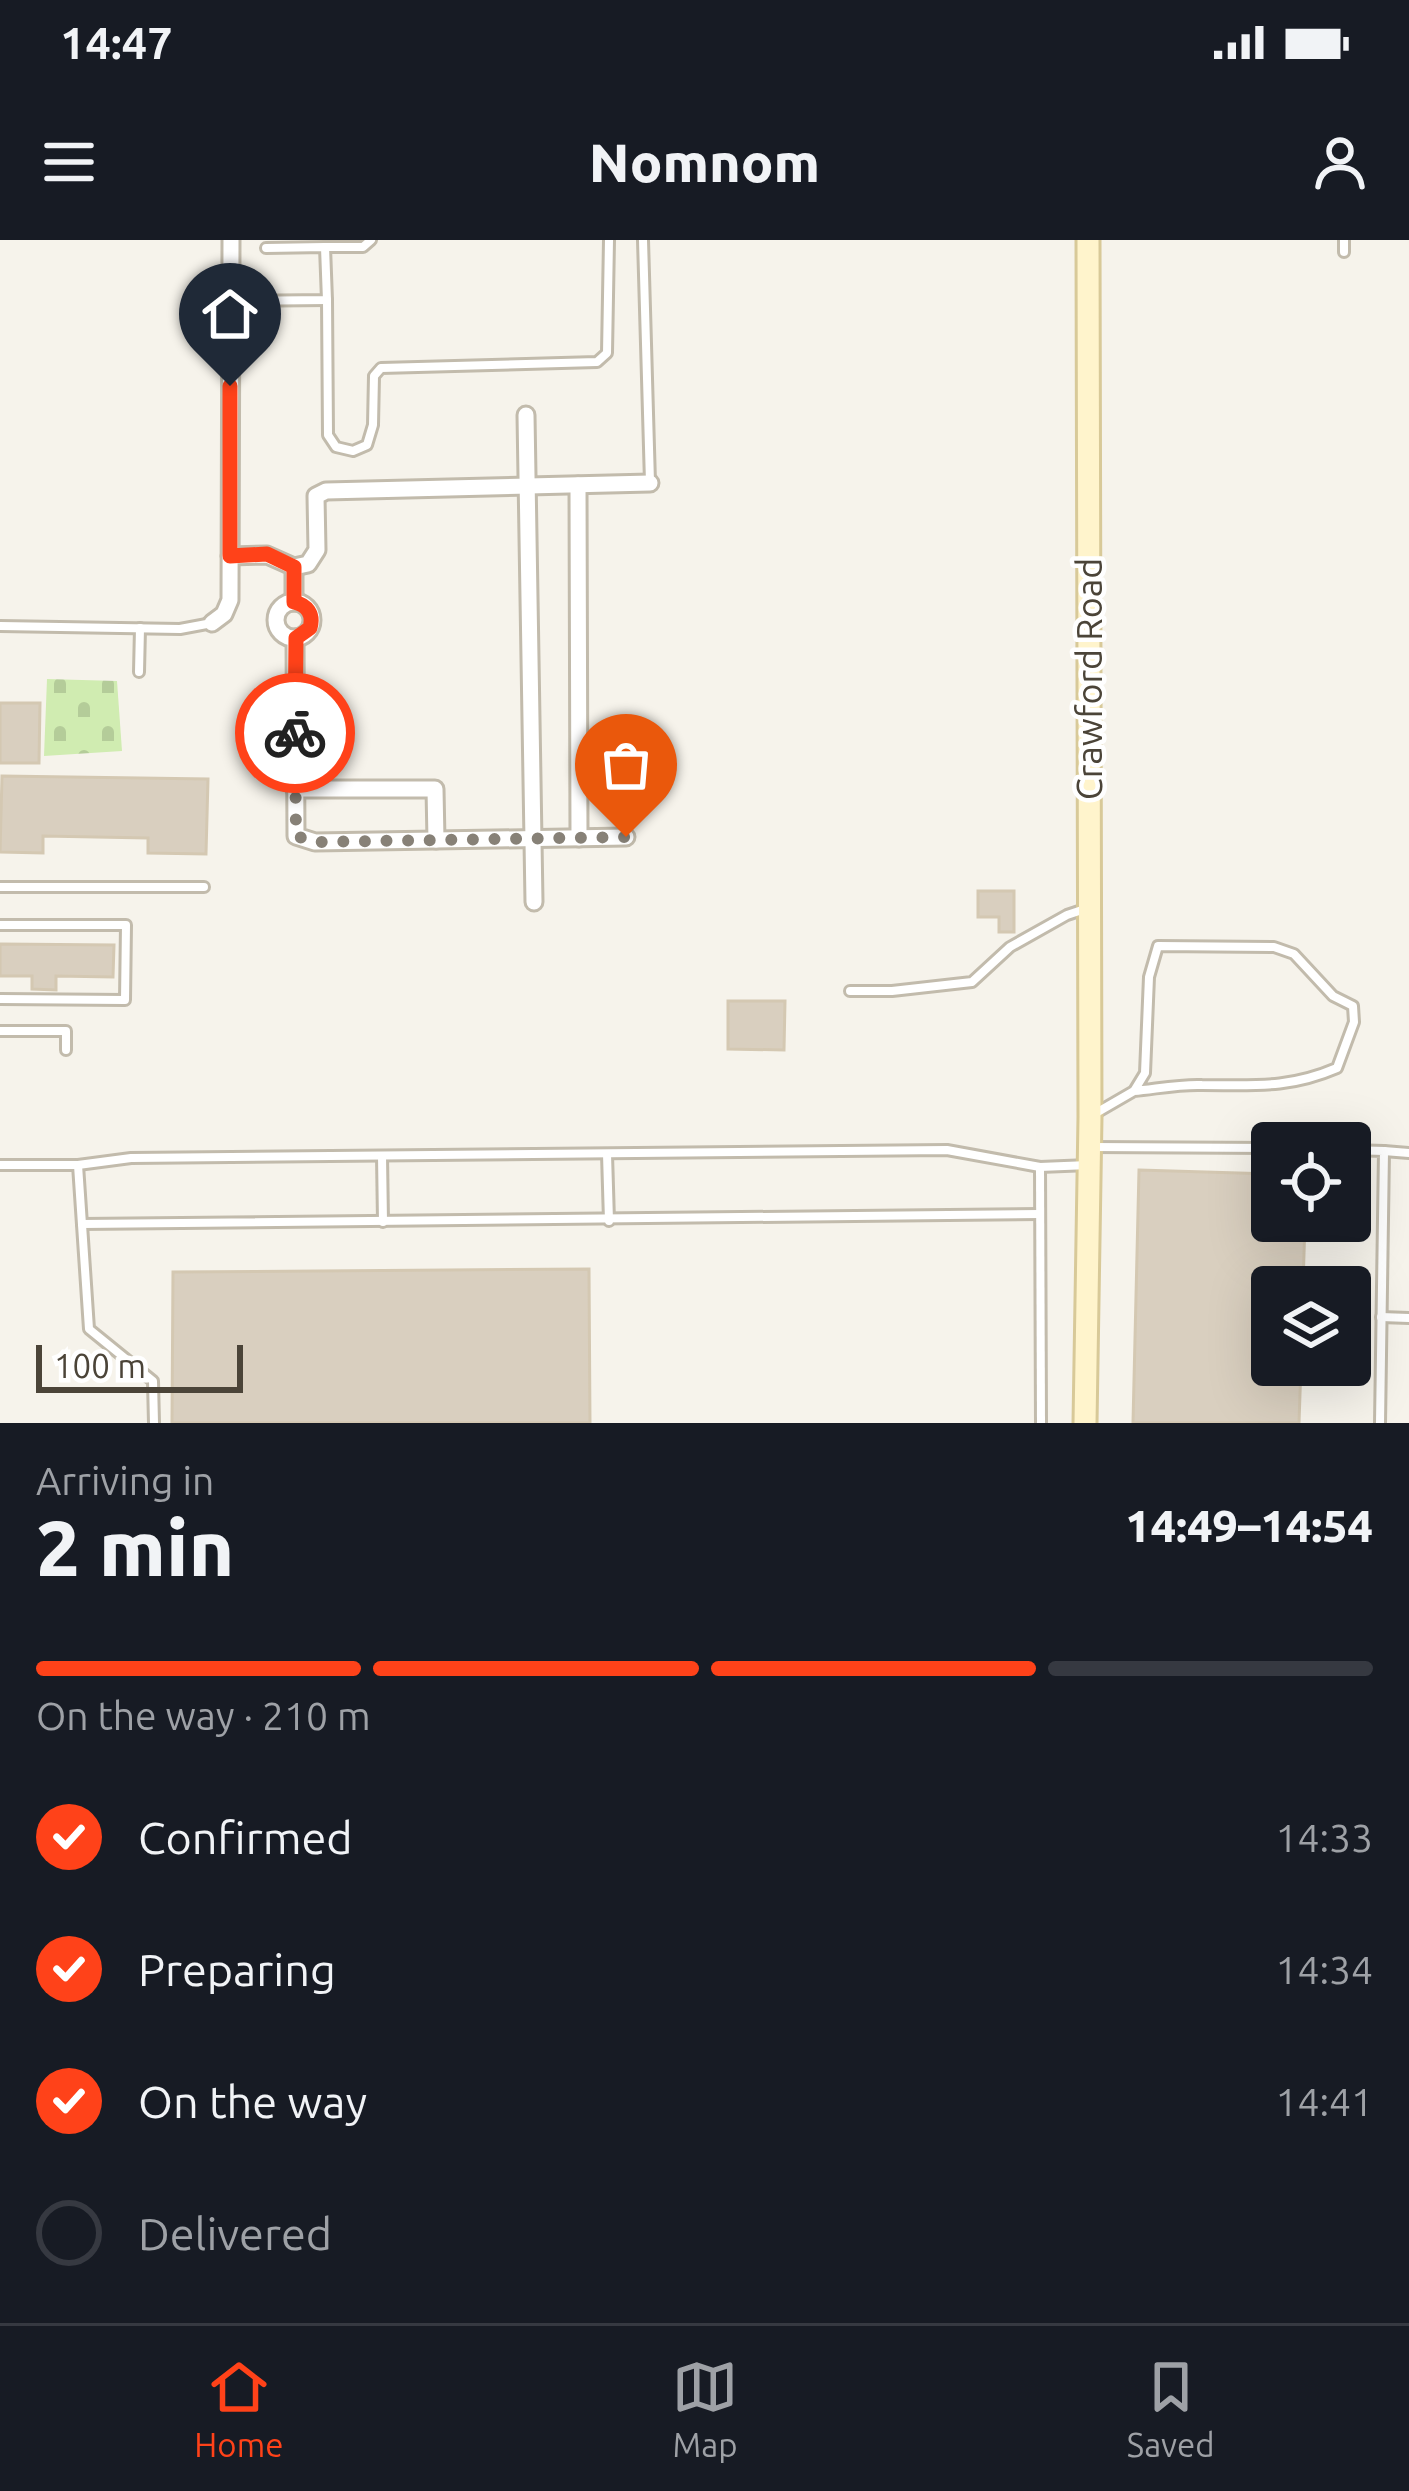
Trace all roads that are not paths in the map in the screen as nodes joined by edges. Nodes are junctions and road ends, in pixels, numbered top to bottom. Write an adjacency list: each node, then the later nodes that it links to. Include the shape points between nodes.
1 (231, 240): 11 (street)
2 (371, 240): 8 (lane)
3 (609, 240): 10 (lane, via 608,353 596,362 381,368 367,445 352,451 336,448 328,435)
4 (643, 240): 13 (lane)
5 (1088, 240): 32 (street, Crawford Road)
6 (1345, 240): 9 (lane)
7 (266, 248): 8 (lane)
8 (326, 248): 10 (lane)
9 (1344, 252)
10 (327, 300): 11 (lane)
11 (230, 301): 16 (street)
12 (526, 415): 15 (street)
13 (650, 483): 14 (street)
14 (578, 485): 15 (street); 27 (street)
15 (527, 486): 17 (street, via 326,491 316,496 317,550); 26 (street)
16 (230, 556): 17 (street, via 267,554); 19 (street, via 230,600)
17 (294, 567): 18 (street)
18 (294, 602): 22 (street, via 311,616); 22 (street, via 276,621)
19 (212, 623): 21 (lane)
20 (0, 626): 21 (lane)
21 (140, 628): 23 (lane)
22 (296, 638): 24 (street)
23 (139, 672)
24 (295, 789): 28 (street, via 296,836); 28 (street, via 435,789)
25 (626, 837): 27 (street)
26 (532, 838): 27 (street); 28 (street); 31 (street)
27 (579, 838)
28 (436, 840)
29 (0, 887): 30 (lane)
30 (204, 887)
31 (534, 902)
32 (1090, 907): 34 (lane, via 1010,947 971,982); 39 (street, Crawford Road)
33 (0, 925): 35 (lane, via 126,925 124,1000)
34 (850, 991)
35 (0, 999)
36 (0, 1031): 37 (lane, via 66,1030)
37 (67, 1051)
38 (1134, 1091): 38 (lane, via 1145,1073 1158,946 1274,947 1294,954 1353,1006 1337,1068 1304,1083); 39 (lane)
39 (1090, 1117): 46 (street, Crawford Road)
40 (1251, 1149): 46 (lane)
41 (1371, 1151): 42 (lane)
42 (1384, 1151): 43 (lane); 54 (lane)
43 (1409, 1153)
44 (608, 1154): 45 (lane); 49 (lane, via 947,1150); 51 (lane)
45 (382, 1156): 48 (lane); 52 (lane)
46 (1089, 1156): 49 (lane); 58 (street, Crawford Road)
47 (0, 1165): 48 (lane)
48 (78, 1165): 53 (lane)
49 (1040, 1167): 50 (lane)
50 (1039, 1214): 51 (lane); 57 (lane)
51 (609, 1221): 52 (lane)
52 (383, 1222): 53 (lane)
53 (82, 1224): 56 (lane, via 89,1329 153,1381)
54 (1381, 1317): 55 (lane); 59 (lane)
55 (1409, 1318)
56 (154, 1423)
57 (1041, 1423)
58 (1085, 1423)
59 (1380, 1423)

